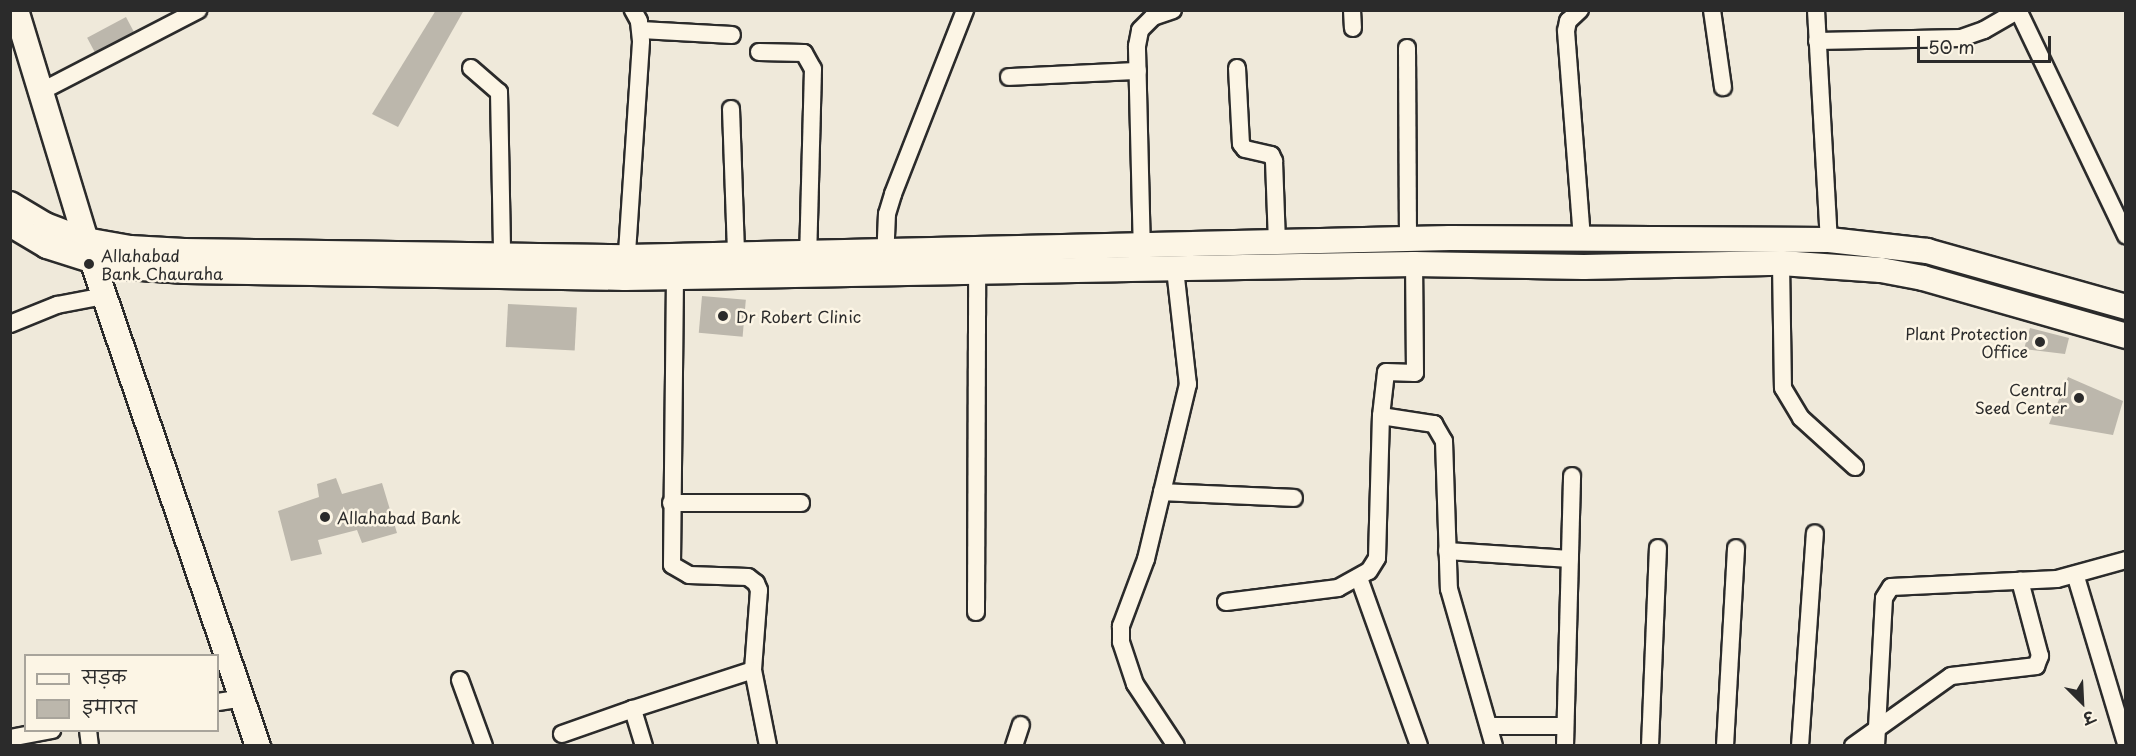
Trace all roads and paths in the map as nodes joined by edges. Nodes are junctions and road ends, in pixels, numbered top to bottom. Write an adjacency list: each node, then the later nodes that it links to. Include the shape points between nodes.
1 (16, 10): 22 (street)
2 (198, 10): 22 (street)
3 (633, 10): 12 (street)
4 (965, 10): 38 (street, via 893,194 887,214)
5 (1173, 10): 19 (street, via 1153,17 1140,30)
6 (1352, 10): 11 (street)
7 (1580, 10): 29 (street, via 1568,21 1566,31)
8 (1712, 10): 21 (street)
9 (1816, 10): 14 (street)
10 (2018, 11): 14 (street, via 1961,38); 26 (street)
11 (1353, 28)
12 (641, 30): 13 (street); 43 (street)
13 (732, 35)
14 (1817, 40): 31 (street)
15 (1407, 48): 30 (street)
16 (759, 52): 34 (street, via 804,53 813,69)
17 (471, 68): 35 (street, via 499,92)
18 (1237, 68): 32 (street, via 1241,144 1245,149 1271,155 1274,161)
19 (1138, 71): 20 (street); 37 (street)
20 (1009, 77)
21 (1723, 87)
22 (42, 91): 33 (street)
23 (731, 109): 36 (street)
24 (10, 204): 33 (street)
25 (10, 224): 33 (street, via 47,246)
26 (2126, 236)
27 (1643, 237): 29 (street); 31 (street); 42 (street)
28 (1450, 238): 29 (street); 30 (street); 41 (street)
29 (1582, 238)
30 (1408, 240): 32 (street)
31 (1829, 240): 48 (street, via 1927,250)
32 (1277, 243): 37 (street)
33 (88, 250): 35 (street); 43 (street, via 133,269 186,271); 47 (street)
34 (808, 254): 36 (street); 38 (street)
35 (502, 255): 43 (street)
36 (736, 255): 43 (street)
37 (1142, 258): 38 (street); 44 (street); 45 (street)
38 (885, 263): 45 (street); 46 (street)
39 (1781, 263): 42 (street); 50 (street, via 1881,270 1923,278); 52 (street, via 1783,388 1801,418)
40 (1414, 264): 41 (street); 44 (street); 51 (street, via 1415,373 1386,372)
41 (1449, 264): 42 (street)
42 (1643, 266)
43 (626, 267): 46 (street)
44 (1174, 269): 54 (street, via 1188,384)
45 (977, 272): 68 (street)
46 (675, 277): 56 (street)
47 (104, 296): 49 (street, via 57,305); 71 (street)
48 (2126, 307)
49 (10, 324)
50 (2126, 336)
51 (1381, 416): 61 (street, via 1434,424 1440,430 1444,441); 65 (street, via 1377,558)
52 (1855, 467)
53 (1572, 476): 62 (street)
54 (1162, 492): 55 (street); 87 (street, via 1146,559 1121,626 1121,642 1135,684)
55 (1294, 498)
56 (671, 503): 57 (street); 69 (street, via 670,553 672,565 678,571 748,577 756,583 759,590)
57 (801, 503)
58 (1815, 534): 93 (street)
59 (1658, 548): 91 (street)
60 (1736, 548): 92 (street)
61 (1447, 551): 62 (street); 75 (street, via 1456,619)
62 (1570, 559): 76 (street)
63 (2126, 560): 64 (street)
64 (2076, 577): 66 (street); 81 (street)
65 (1359, 578): 67 (street, via 1338,588); 88 (street)
66 (2020, 581): 77 (street, via 2040,656 2036,666 1951,676); 77 (street, via 1900,584 1886,592)
67 (1226, 602)
68 (976, 612)
69 (753, 670): 73 (street); 85 (street)
70 (460, 680): 83 (street)
71 (242, 698): 72 (street); 82 (street)
72 (219, 702)
73 (633, 709): 79 (street); 84 (street)
74 (1021, 725): 86 (street)
75 (1489, 726): 76 (street); 89 (street)
76 (1565, 726): 90 (street)
77 (1878, 726): 94 (street); 95 (street)
78 (42, 732): 80 (street)
79 (562, 734)
80 (10, 738)
81 (2126, 744)
82 (258, 746)
83 (484, 746)
84 (644, 746)
85 (768, 746)
86 (1014, 746)
87 (1176, 746)
88 (1419, 746)
89 (1494, 746)
90 (1564, 746)
91 (1650, 746)
92 (1725, 746)
93 (1800, 746)
94 (1853, 746)
95 (1876, 746)

